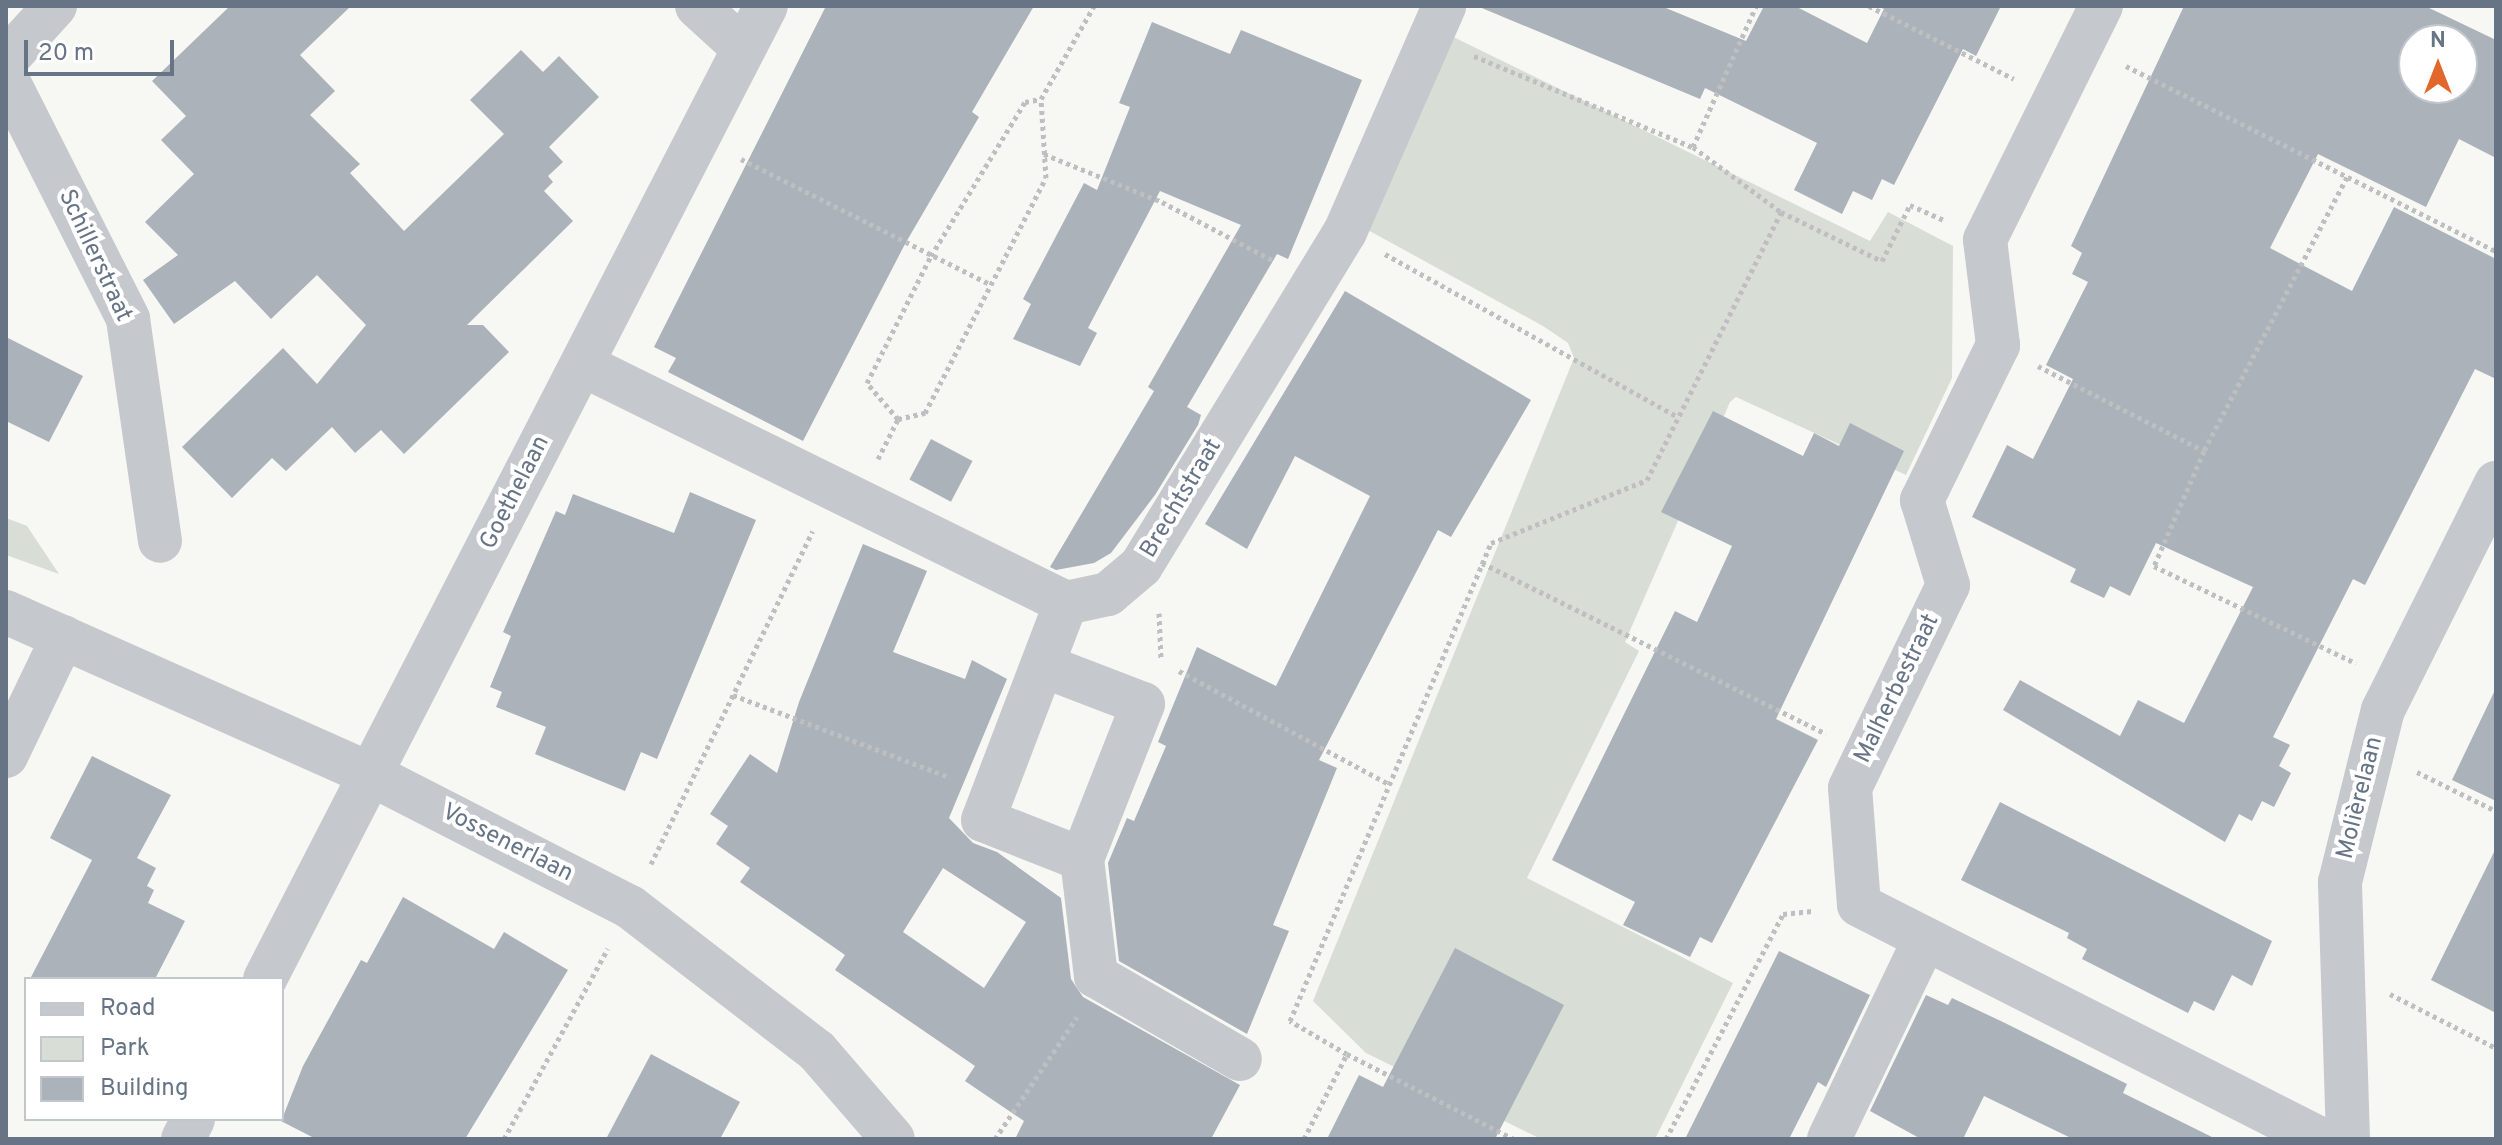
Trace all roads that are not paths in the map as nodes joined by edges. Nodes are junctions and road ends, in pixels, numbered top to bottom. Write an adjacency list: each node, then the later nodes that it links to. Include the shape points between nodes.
1 (55, 6): 7 (street)
2 (697, 6): 6 (street)
3 (766, 6): 6 (street, Goethelaan)
4 (1438, 22): 13 (street, Brechtstraat, via 1345,232 1141,566 1108,594)
5 (2092, 25): 20 (street, Malherbestraat, via 1985,240 1998,345 1922,500 1948,585 1850,788 1859,905)
6 (743, 48): 9 (street, Goethelaan)
7 (6, 60)
8 (6, 77): 11 (street, Schillerstraat, via 128,319)
9 (583, 365): 13 (street); 18 (street, Goethelaan)
10 (2496, 483): 12 (street, Molièrelaan)
11 (160, 541)
12 (2483, 543): 28 (street, Molièrelaan, via 2383,710 2340,882)
13 (1066, 603): 16 (street)
14 (6, 612): 15 (street, Vossenerlaan)
15 (63, 637): 17 (street); 18 (street, Vossenerlaan)
16 (1044, 666): 19 (street, via 983,820); 19 (street, via 1143,704)
17 (6, 756)
18 (370, 774): 21 (street, Goethelaan); 25 (street, Vossenerlaan, via 630,907 817,1051)
19 (1082, 859): 22 (street, via 1096,976)
20 (1925, 939): 26 (street); 27 (street)
21 (266, 977)
22 (1240, 1059)
23 (192, 1121): 24 (street)
24 (183, 1139)
25 (893, 1139)
26 (1829, 1139)
27 (2320, 1139)
28 (2348, 1139)

